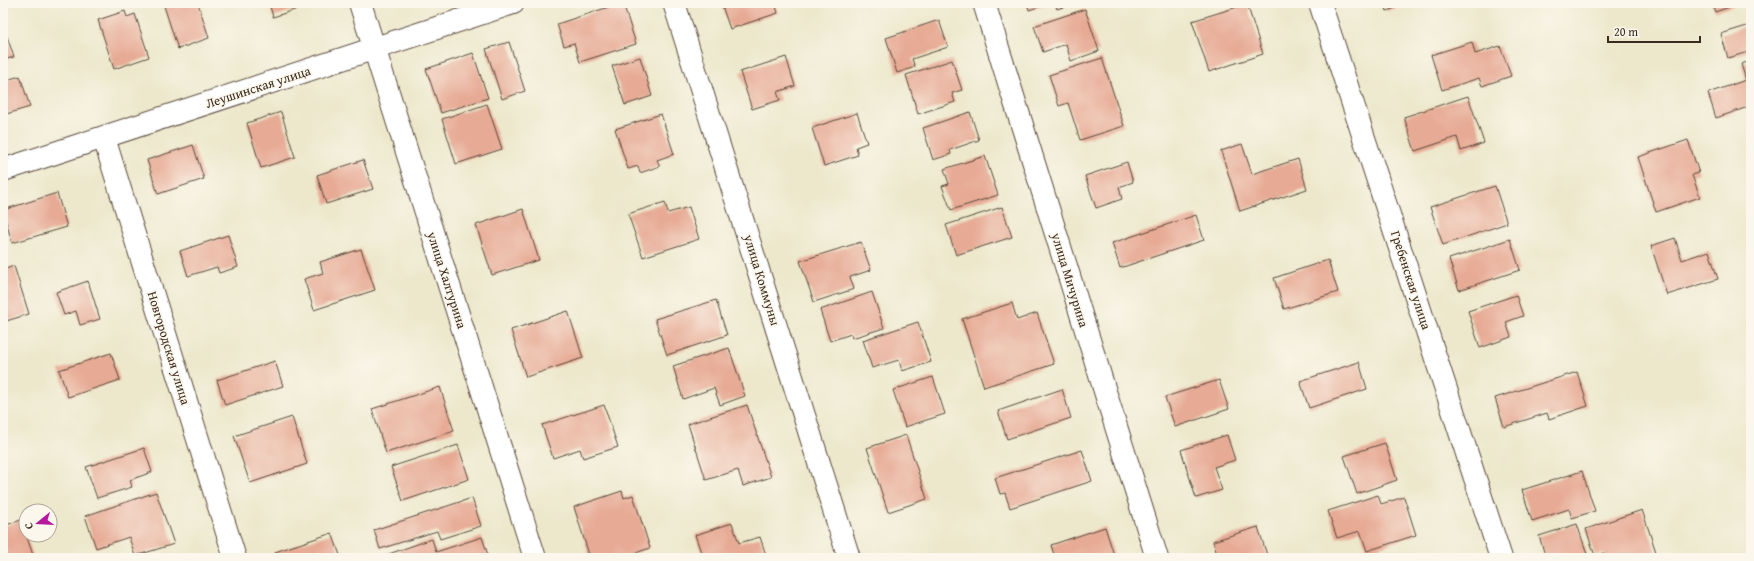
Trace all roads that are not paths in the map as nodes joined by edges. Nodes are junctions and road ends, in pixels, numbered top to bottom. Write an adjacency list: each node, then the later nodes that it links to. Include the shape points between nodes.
1 (360, 3): 6 (street, улица Халтурина)
2 (513, 3): 6 (street, Леушинская улица)
3 (674, 3): 11 (street, улица Коммуны)
4 (984, 3): 12 (street, улица Мичурина)
5 (1320, 3): 13 (street, Гребенская улица)
6 (374, 48): 7 (street, Леушинская улица); 10 (street, улица Халтурина)
7 (104, 138): 8 (street, Леушинская улица); 9 (street, Новгородская улица)
8 (3, 170)
9 (235, 558)
10 (535, 558)
11 (849, 558)
12 (1157, 558)
13 (1501, 558)

